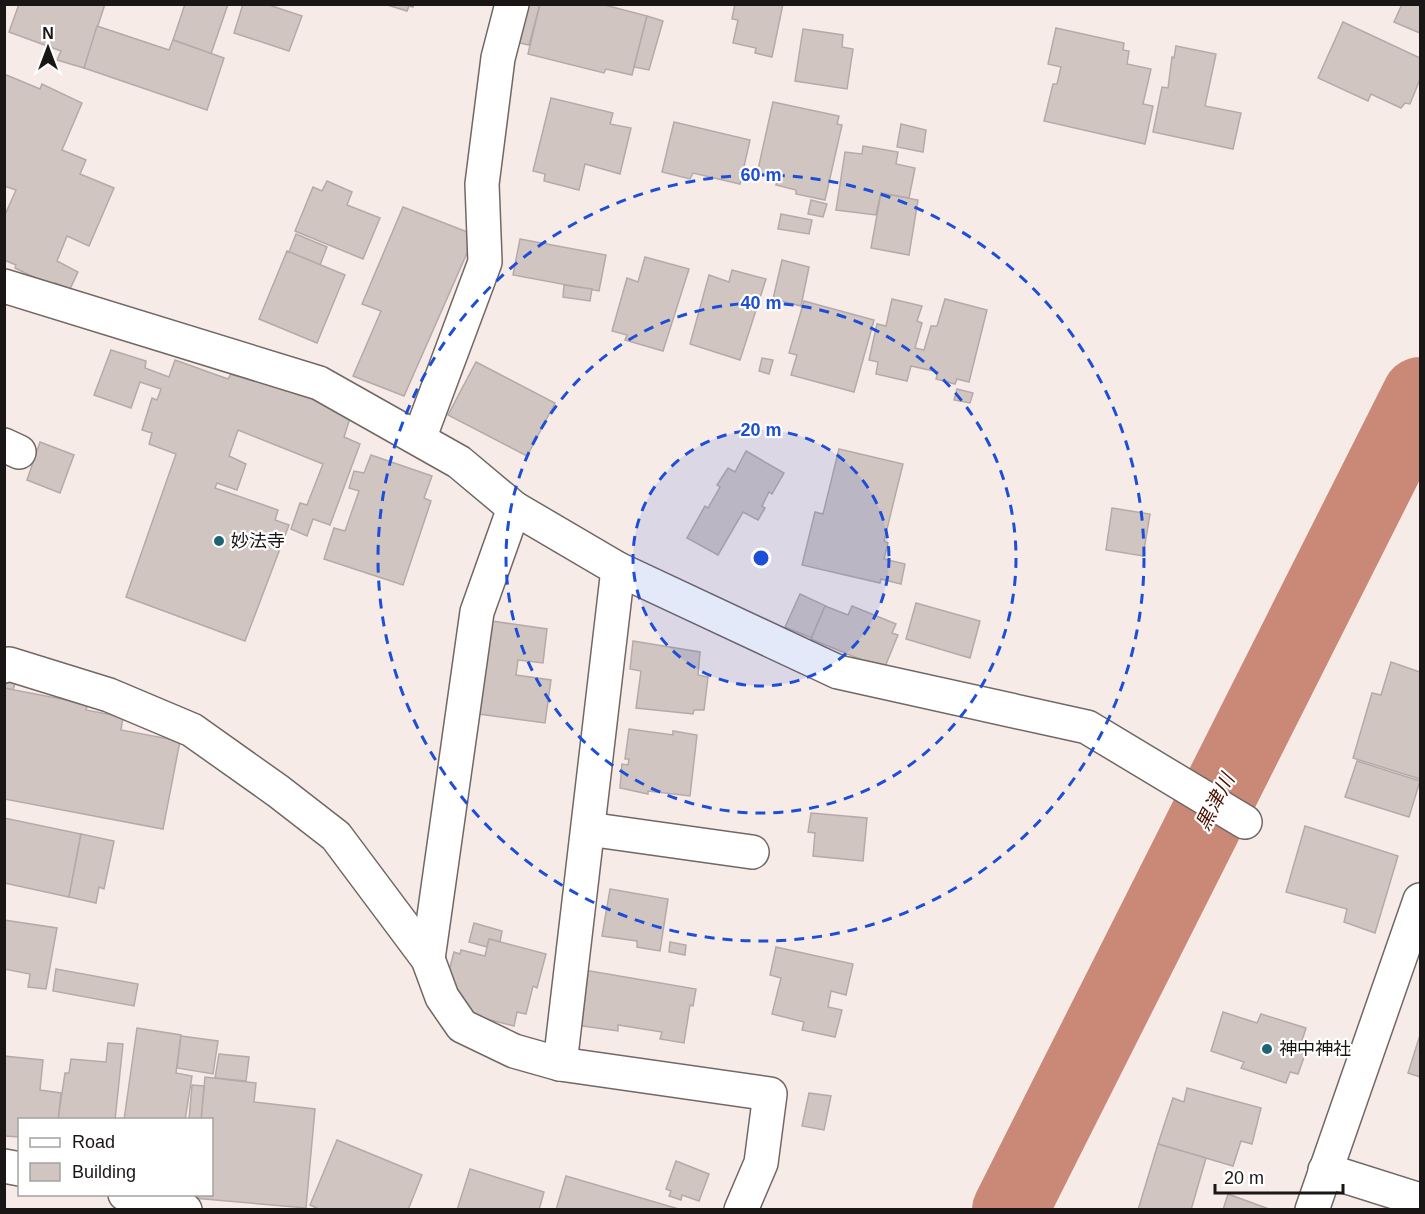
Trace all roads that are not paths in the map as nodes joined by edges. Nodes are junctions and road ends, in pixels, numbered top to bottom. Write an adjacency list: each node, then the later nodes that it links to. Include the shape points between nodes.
1 (512, 4): 3 (street, via 498,58 482,184 485,262)
2 (4, 286): 3 (street, via 319,383)
3 (419, 439): 4 (street, via 459,462)
4 (514, 508): 5 (street); 11 (street, via 477,612)
5 (618, 569): 7 (street, via 838,672 1087,727); 8 (street)
6 (4, 666): 11 (street, via 9,664 110,695 192,730 336,836)
7 (1245, 822)
8 (588, 829): 9 (street); 12 (street)
9 (752, 852)
10 (1420, 900): 13 (street)
11 (428, 959): 12 (street, via 442,997 462,1026 514,1052)
12 (560, 1064): 17 (street, via 770,1094 760,1163)
13 (1325, 1170): 15 (street); 18 (street)
14 (133, 1196): 16 (street)
15 (1420, 1200)
16 (185, 1209)
17 (741, 1209)
18 (1312, 1209)

